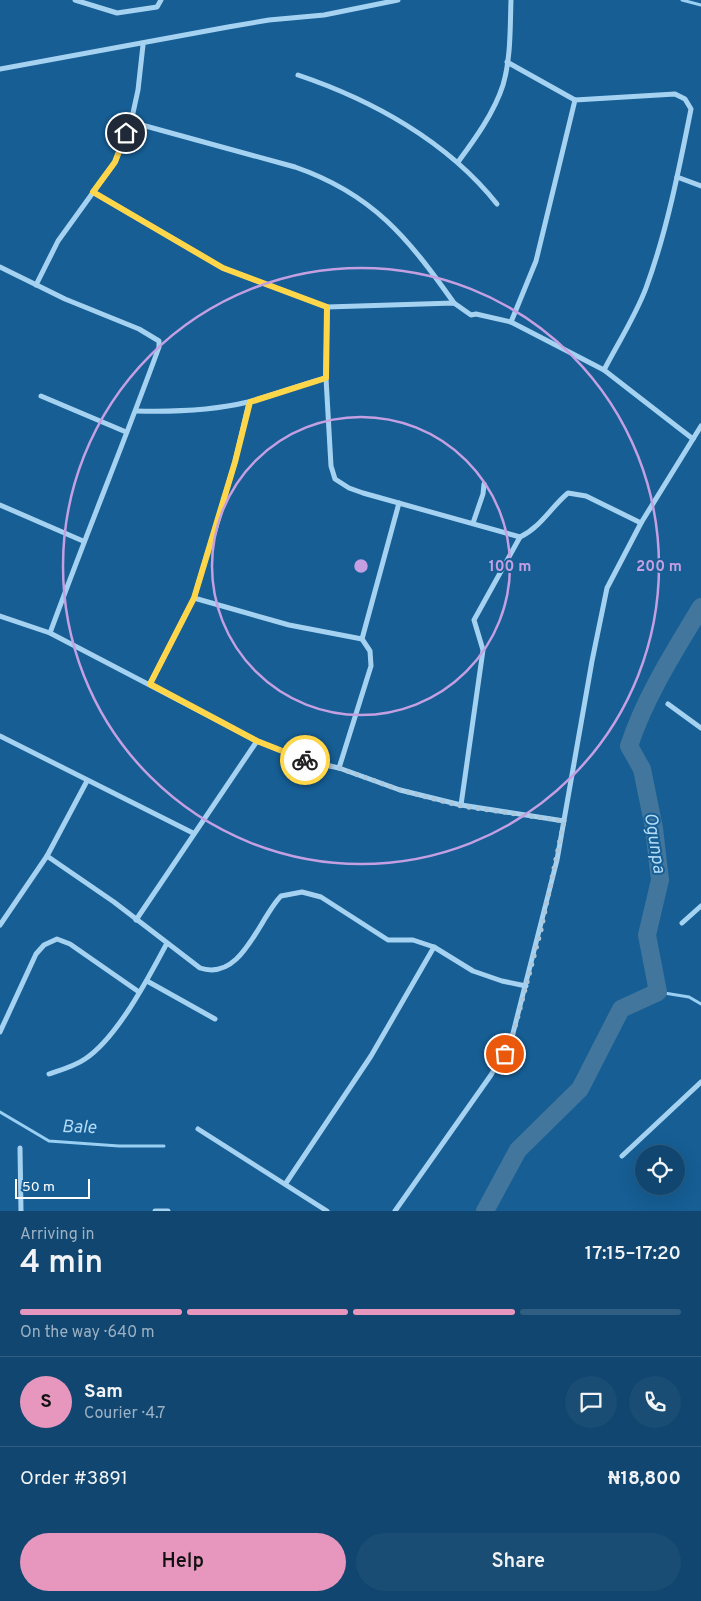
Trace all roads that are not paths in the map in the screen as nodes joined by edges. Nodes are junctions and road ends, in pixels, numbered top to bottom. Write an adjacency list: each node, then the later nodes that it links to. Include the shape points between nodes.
1 (75, 0): 2 (street, via 117,13 157,7)
2 (161, 0)
3 (398, 0): 5 (street, via 324,15 228,27)
4 (511, 0): 6 (street)
5 (143, 45): 7 (street); 10 (street)
6 (507, 62): 9 (street); 11 (street, via 495,104)
7 (0, 69)
8 (298, 75): 11 (street, via 363,101)
9 (575, 100): 12 (street, via 675,94 685,99 691,109); 20 (street, via 536,261)
10 (131, 122): 14 (street, via 115,162); 18 (street, via 295,167 348,191 372,206 389,223 423,260)
11 (458, 162): 15 (street)
12 (677, 178): 13 (street); 21 (street, via 645,290)
13 (701, 186)
14 (93, 192): 17 (street, via 58,241); 19 (street, via 223,268)
15 (497, 204)
16 (0, 267): 17 (street)
17 (36, 285): 25 (street, via 160,341)
18 (454, 303): 19 (street); 20 (street, via 471,314)
19 (327, 307): 22 (street)
20 (511, 322): 21 (street)
21 (604, 370): 28 (street)
22 (326, 378): 24 (street); 30 (street, via 331,466 335,479 349,488)
23 (41, 396): 27 (street)
24 (250, 402): 25 (street, via 170,412); 36 (street)
25 (136, 411): 27 (street)
26 (701, 426): 28 (street)
27 (126, 432): 35 (street)
28 (693, 439): 32 (street)
29 (484, 484): 33 (street)
30 (399, 503): 33 (street); 39 (street)
31 (0, 505): 35 (street)
32 (641, 522): 34 (street, via 586,496 568,493 530,532); 48 (street, via 607,588)
33 (473, 523): 34 (street)
34 (520, 537): 47 (street, via 474,620 483,650)
35 (83, 541): 38 (street)
36 (194, 598): 39 (street, via 289,625); 40 (street)
37 (0, 616): 38 (street)
38 (50, 633): 40 (street)
39 (362, 639): 45 (street, via 370,651 371,666)
40 (150, 684): 44 (street)
41 (668, 704): 42 (street)
42 (701, 728)
43 (0, 736): 46 (street)
44 (257, 741): 45 (street, via 308,761); 49 (street)
45 (339, 768): 47 (street, via 400,790)
46 (88, 780): 49 (street); 50 (street)
47 (461, 806): 48 (street)
48 (564, 821): 58 (street)
49 (193, 833): 52 (street)
50 (47, 856): 52 (street); 54 (street)
51 (701, 906): 53 (street)
52 (136, 920): 55 (street)
53 (682, 924)
54 (0, 925)
55 (167, 943): 56 (street, via 200,968 209,971 226,967 245,949 276,901 287,894 302,892 321,897 388,940 413,940); 57 (street)
56 (434, 947): 58 (street, via 472,971); 67 (street, via 371,1056)
57 (146, 981): 59 (street); 60 (street)
58 (526, 986): 72 (street, via 505,1054)
59 (139, 992): 61 (street, via 70,944 57,939 44,945 36,954); 62 (street, via 102,1046 83,1061)
60 (215, 1019)
61 (0, 1032)
62 (49, 1074)
63 (701, 1082): 66 (street)
64 (198, 1129): 67 (street)
65 (20, 1148): 68 (street)
66 (622, 1156)
67 (286, 1183): 71 (street)
68 (21, 1211)
69 (155, 1211): 70 (street)
70 (168, 1211)
71 (327, 1211)
72 (395, 1211)

